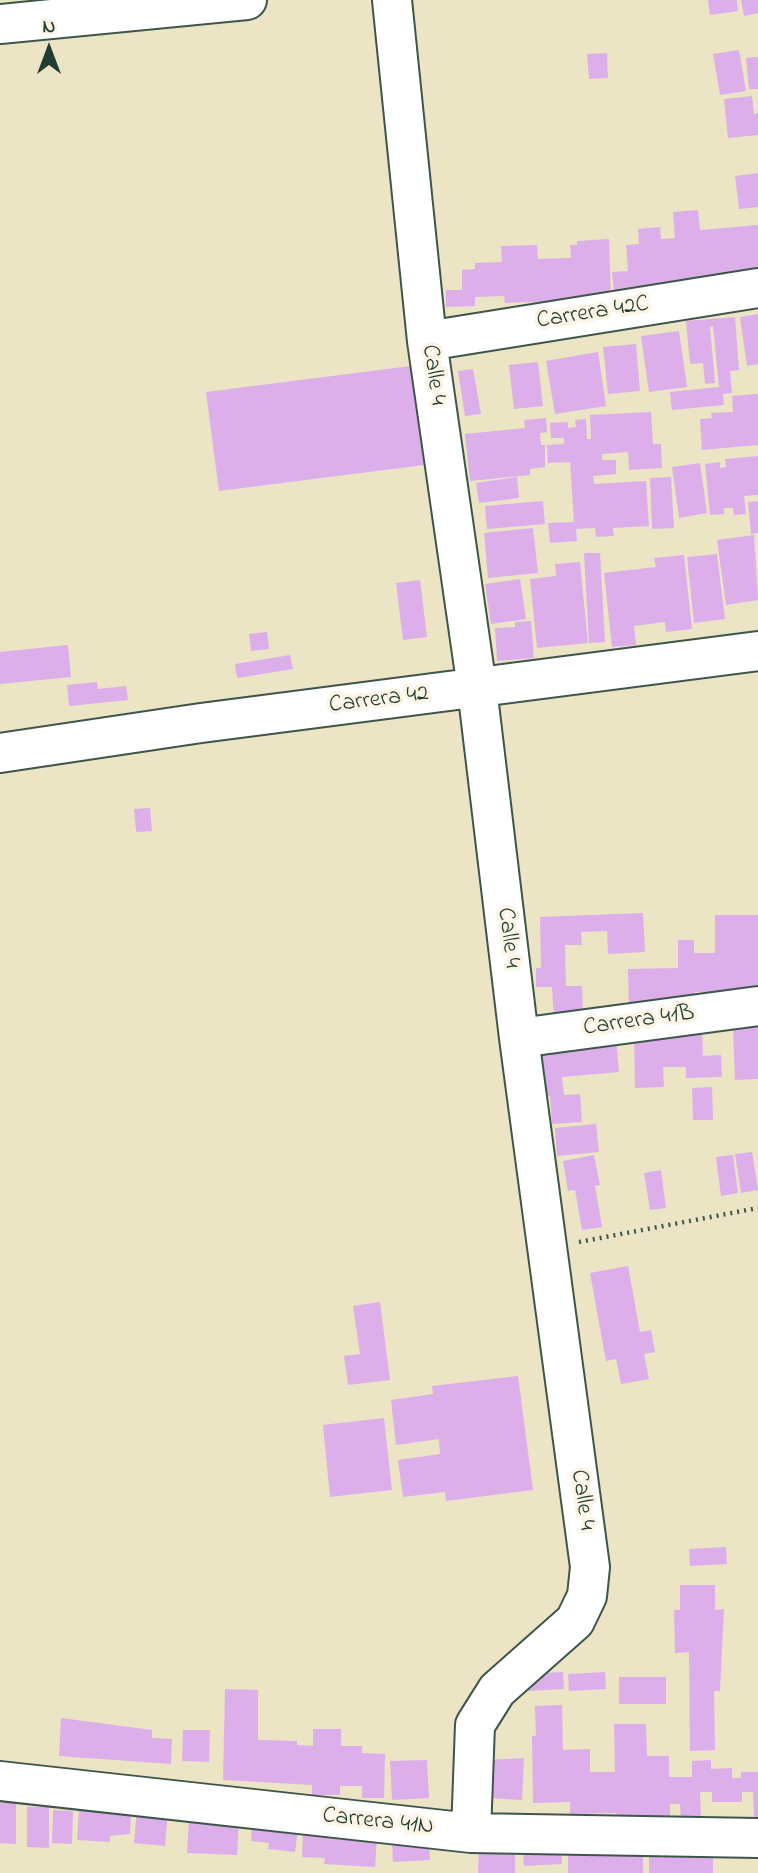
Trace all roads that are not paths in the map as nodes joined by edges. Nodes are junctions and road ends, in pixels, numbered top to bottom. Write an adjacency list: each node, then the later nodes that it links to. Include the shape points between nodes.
1 (247, 0): 3 (street)
2 (392, 0): 5 (street, Calle 4)
3 (0, 24)
4 (758, 288): 5 (street, Carrera 42C)
5 (427, 341): 7 (street, Calle 4)
6 (758, 651): 7 (street, Carrera 42)
7 (477, 688): 8 (street, Carrera 42); 10 (street, Calle 4)
8 (0, 752)
9 (758, 1006): 10 (street, Carrera 41B)
10 (519, 1038): 12 (street, Calle 4, via 590,1567 587,1596 575,1621 497,1690 475,1725)
11 (0, 1782): 12 (street, Carrera 41N)
12 (471, 1833): 13 (street, Carrera 41N)
13 (758, 1838)

